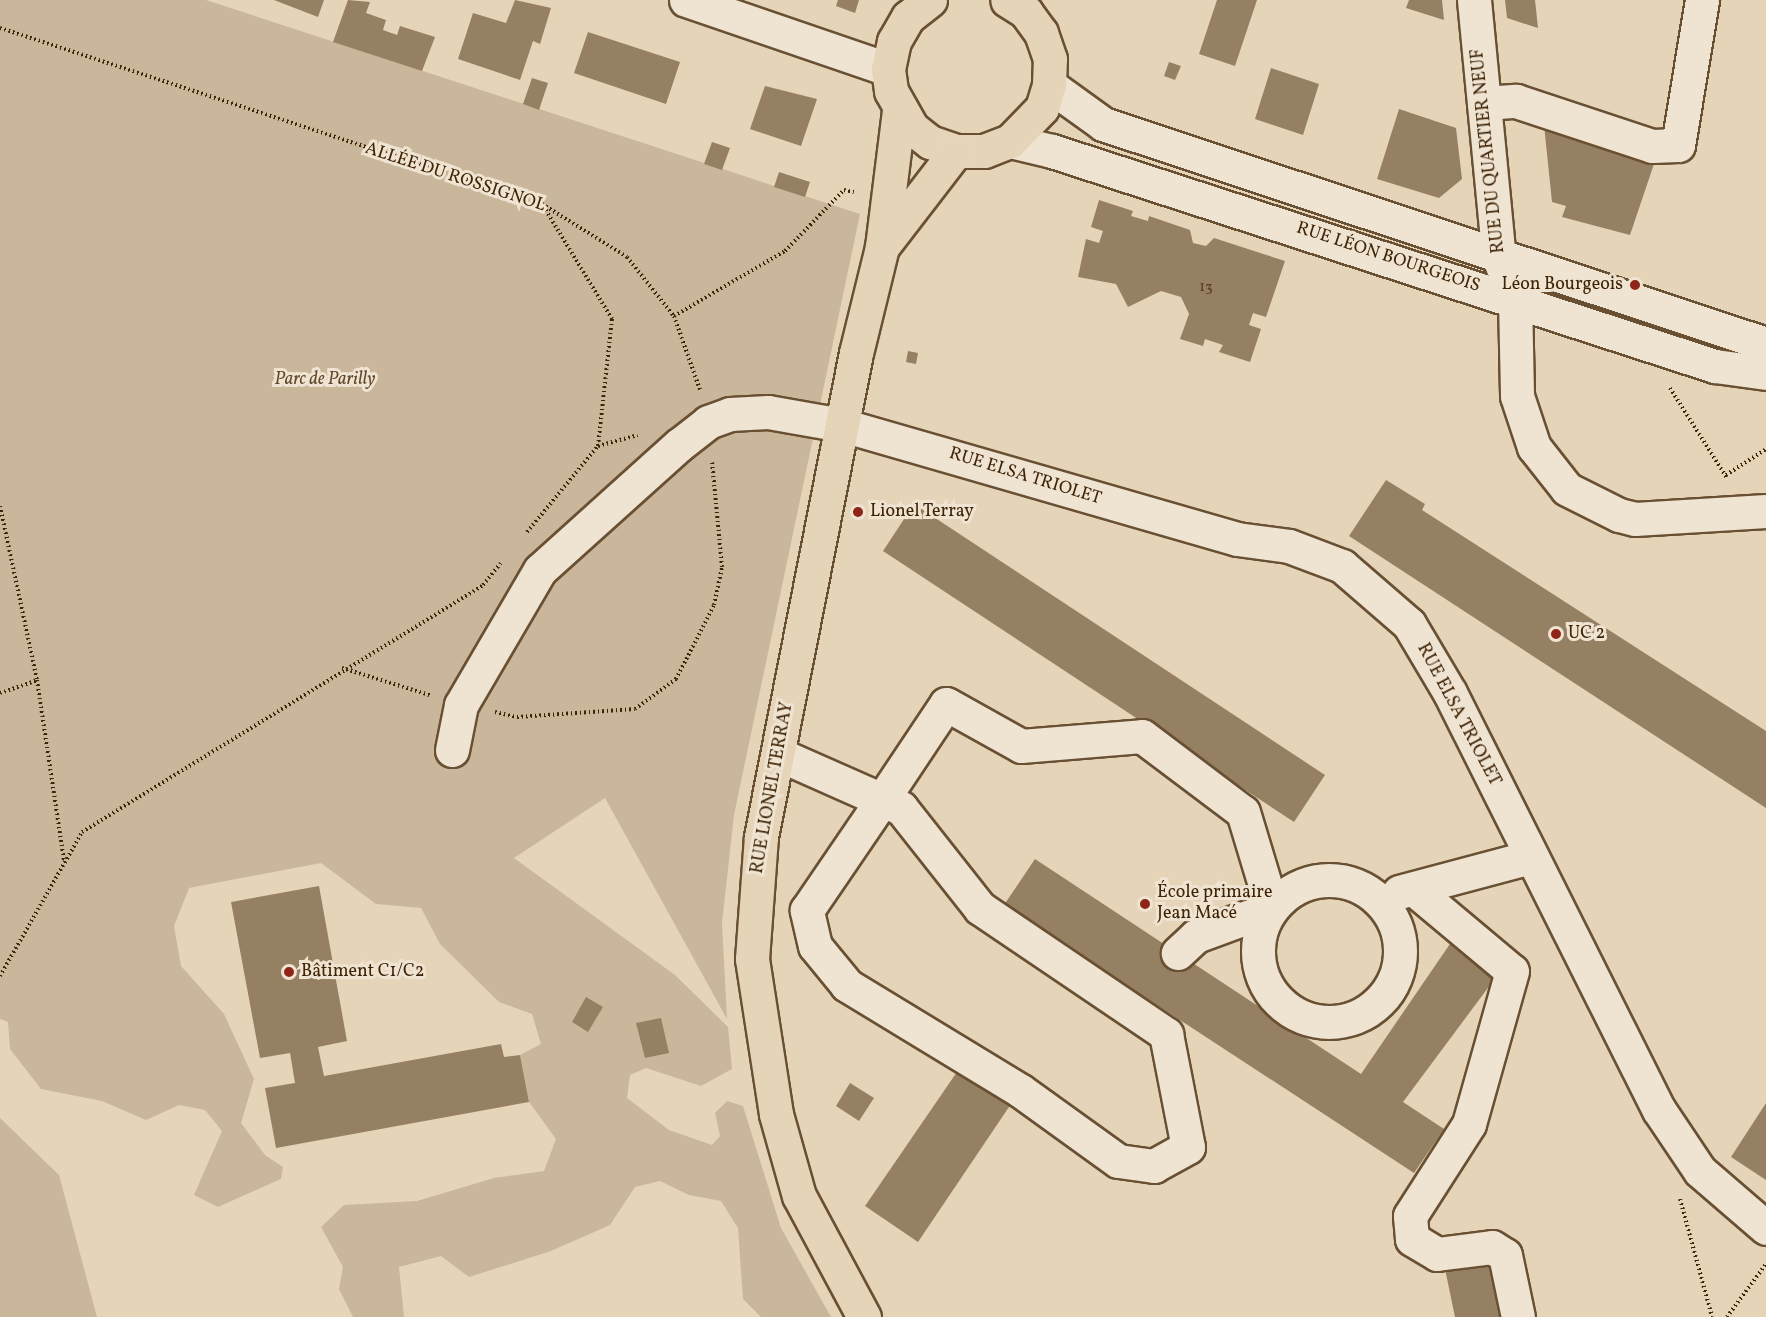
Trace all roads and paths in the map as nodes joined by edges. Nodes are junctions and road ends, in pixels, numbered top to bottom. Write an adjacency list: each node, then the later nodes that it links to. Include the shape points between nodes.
1 (686, 0): 7 (street)
2 (930, 0): 7 (main road, via 908,17 894,41)
3 (1007, 0): 8 (main road, via 1026,12 1041,33 1050,58)
4 (1474, 0): 9 (street, RUE DU QUARTIER NEUF)
5 (1702, 0): 9 (street, via 1678,145 1652,146 1516,101)
6 (0, 28): 14 (path, ALLÉE DU ROSSIGNOL)
7 (888, 69): 10 (main road)
8 (1049, 85): 11 (main road, via 1042,108); 16 (street, RUE LÉON BOURGEOIS, via 1103,124)
9 (1484, 103): 16 (street, RUE DU QUARTIER NEUF)
10 (899, 111): 12 (main road, via 930,142); 13 (main road, RUE LIONEL TERRAY)
11 (1010, 141): 12 (main road, via 984,151); 17 (street, RUE LÉON BOURGEOIS)
12 (957, 151): 15 (main road, RUE LIONEL TERRAY)
13 (890, 200): 15 (main road, RUE LIONEL TERRAY); 18 (path, via 844,190 785,251)
14 (542, 204): 18 (path, ALLÉE DU ROSSIGNOL, via 627,257); 29 (path, via 612,319 598,446)
15 (882, 247): 23 (main road, RUE LIONEL TERRAY)
16 (1499, 258): 17 (street, RUE DU QUARTIER NEUF); 19 (street, RUE LÉON BOURGEOIS)
17 (1515, 299): 20 (street, RUE LÉON BOURGEOIS, via 1715,366); 28 (street, via 1517,396 1534,447 1567,489 1598,507 1635,519)
18 (674, 316): 22 (path, ALLÉE DU ROSSIGNOL)
19 (1766, 344)
20 (1766, 373)
21 (1662, 377): 25 (path)
22 (708, 422): 23 (street, RUE ELSA TRIOLET, via 730,414 768,412); 34 (street, via 540,570); 34 (path, ALLÉE DU ROSSIGNOL, via 722,567 714,605 676,679 636,709 517,717)
23 (842, 425): 36 (main road, RUE LIONEL TERRAY); 38 (street, RUE ELSA TRIOLET, via 1237,539 1289,546 1342,566 1392,606 1432,660)
24 (1766, 449): 25 (path)
25 (1726, 475): 26 (path)
26 (1729, 483)
27 (0, 506): 32 (path)
28 (1766, 511)
29 (521, 539)
30 (506, 557): 31 (path, via 483,585)
31 (342, 668): 34 (path, ALLÉE DU ROSSIGNOL); 39 (path, via 305,698 81,832)
32 (37, 680): 33 (path); 39 (path)
33 (0, 693)
34 (461, 705): 35 (street)
35 (452, 750)
36 (778, 754): 37 (street); 47 (main road, RUE LIONEL TERRAY, via 755,886 752,959 762,1040 799,1196)
37 (882, 800): 37 (street, via 807,910 815,946 847,985 1021,1091 1118,1161 1154,1166 1188,1147 1166,1034 980,908 901,808); 42 (street, via 946,704 1021,746 1142,736 1243,812)
38 (1531, 857): 40 (street); 45 (street, RUE ELSA TRIOLET, via 1635,1069 1675,1134 1717,1188)
39 (64, 860): 44 (path)
40 (1415, 890): 41 (street); 48 (street, via 1512,971 1469,1124 1410,1216 1412,1239 1437,1254 1492,1246 1505,1255)
41 (1374, 896): 42 (street, via 1354,885 1332,880 1288,892); 42 (street, via 1389,914 1398,937 1396,971 1379,1002 1337,1022 1313,1021 1292,1012 1273,996 1262,976 1257,952 1261,929)
42 (1272, 908): 43 (street, via 1196,936)
43 (1178, 953)
44 (0, 975)
45 (1766, 1228)
46 (1766, 1264): 49 (path)
47 (864, 1317)
48 (1518, 1317)
49 (1727, 1317)

